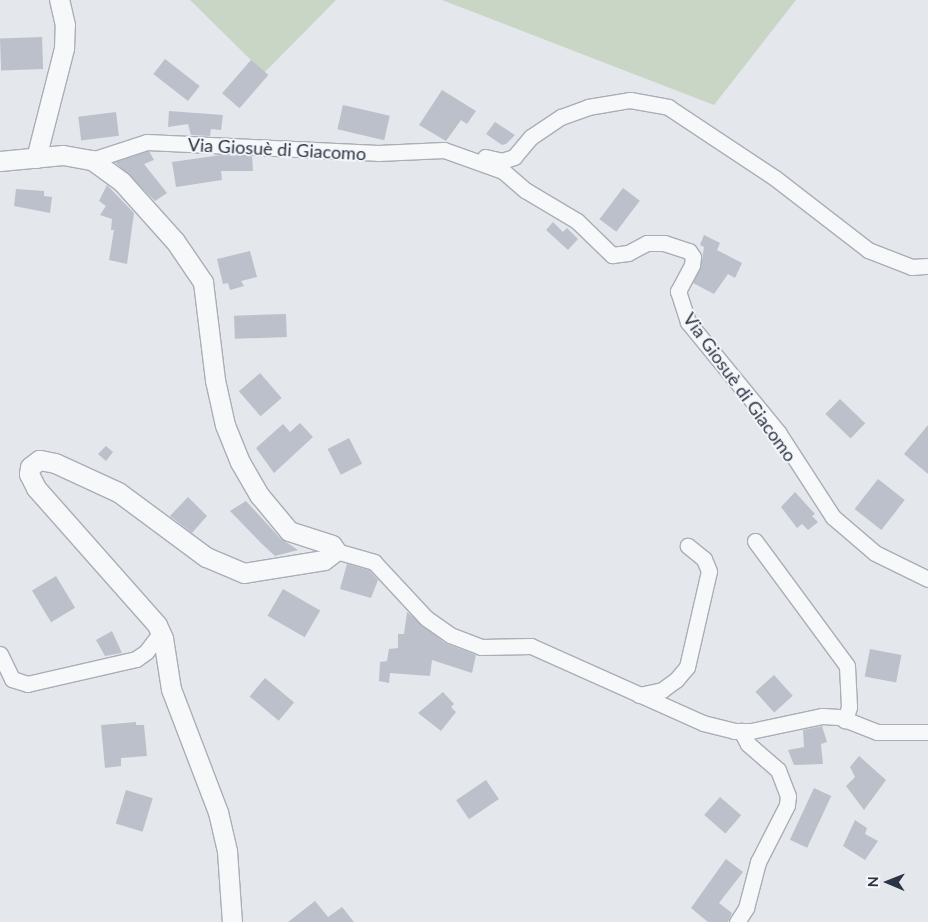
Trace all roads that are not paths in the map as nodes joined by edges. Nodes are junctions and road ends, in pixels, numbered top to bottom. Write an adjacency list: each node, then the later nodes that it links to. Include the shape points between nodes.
1 (59, 0): 3 (street, via 66,25 64,48)
2 (464, 154): 4 (street, Via Giosuè di Giacomo, via 444,150 378,154 148,142); 6 (street, Via Giosuè di Giacomo, via 502,161 514,157 531,137 561,117 588,107 630,100 668,107 776,178 868,250 912,267); 10 (street, Via Giosuè di Giacomo, via 503,171 525,190 564,212 612,255 628,253 647,243 664,243 689,251 693,257 692,265 678,291 688,322 778,432 832,517 875,552)
3 (36, 158): 4 (street, via 63,155); 5 (street)
4 (92, 160): 9 (street, via 122,182 180,247 203,282 208,309 209,350 225,425 260,496 289,531 332,545)
5 (0, 161)
6 (928, 266)
7 (755, 541): 14 (street, via 847,666 849,707)
8 (688, 546): 13 (street, via 704,558 708,571 687,666 662,690)
9 (336, 552): 11 (street, via 324,560 244,573 206,556 118,492 55,463 39,460 33,463 29,474 36,488); 13 (street, via 374,562 426,618 450,635 481,646 531,646)
10 (928, 579)
11 (161, 632): 12 (street, via 146,652 136,659 26,684 12,679); 17 (street, via 171,689 218,812 228,851)
12 (0, 654)
13 (638, 695): 15 (street, via 703,723)
14 (846, 720): 15 (street, via 822,716); 16 (street, via 877,732)
15 (741, 731): 18 (street, via 748,744 778,770 788,796 787,805 758,862 746,908)
16 (928, 732)
17 (232, 922)
18 (736, 922)

